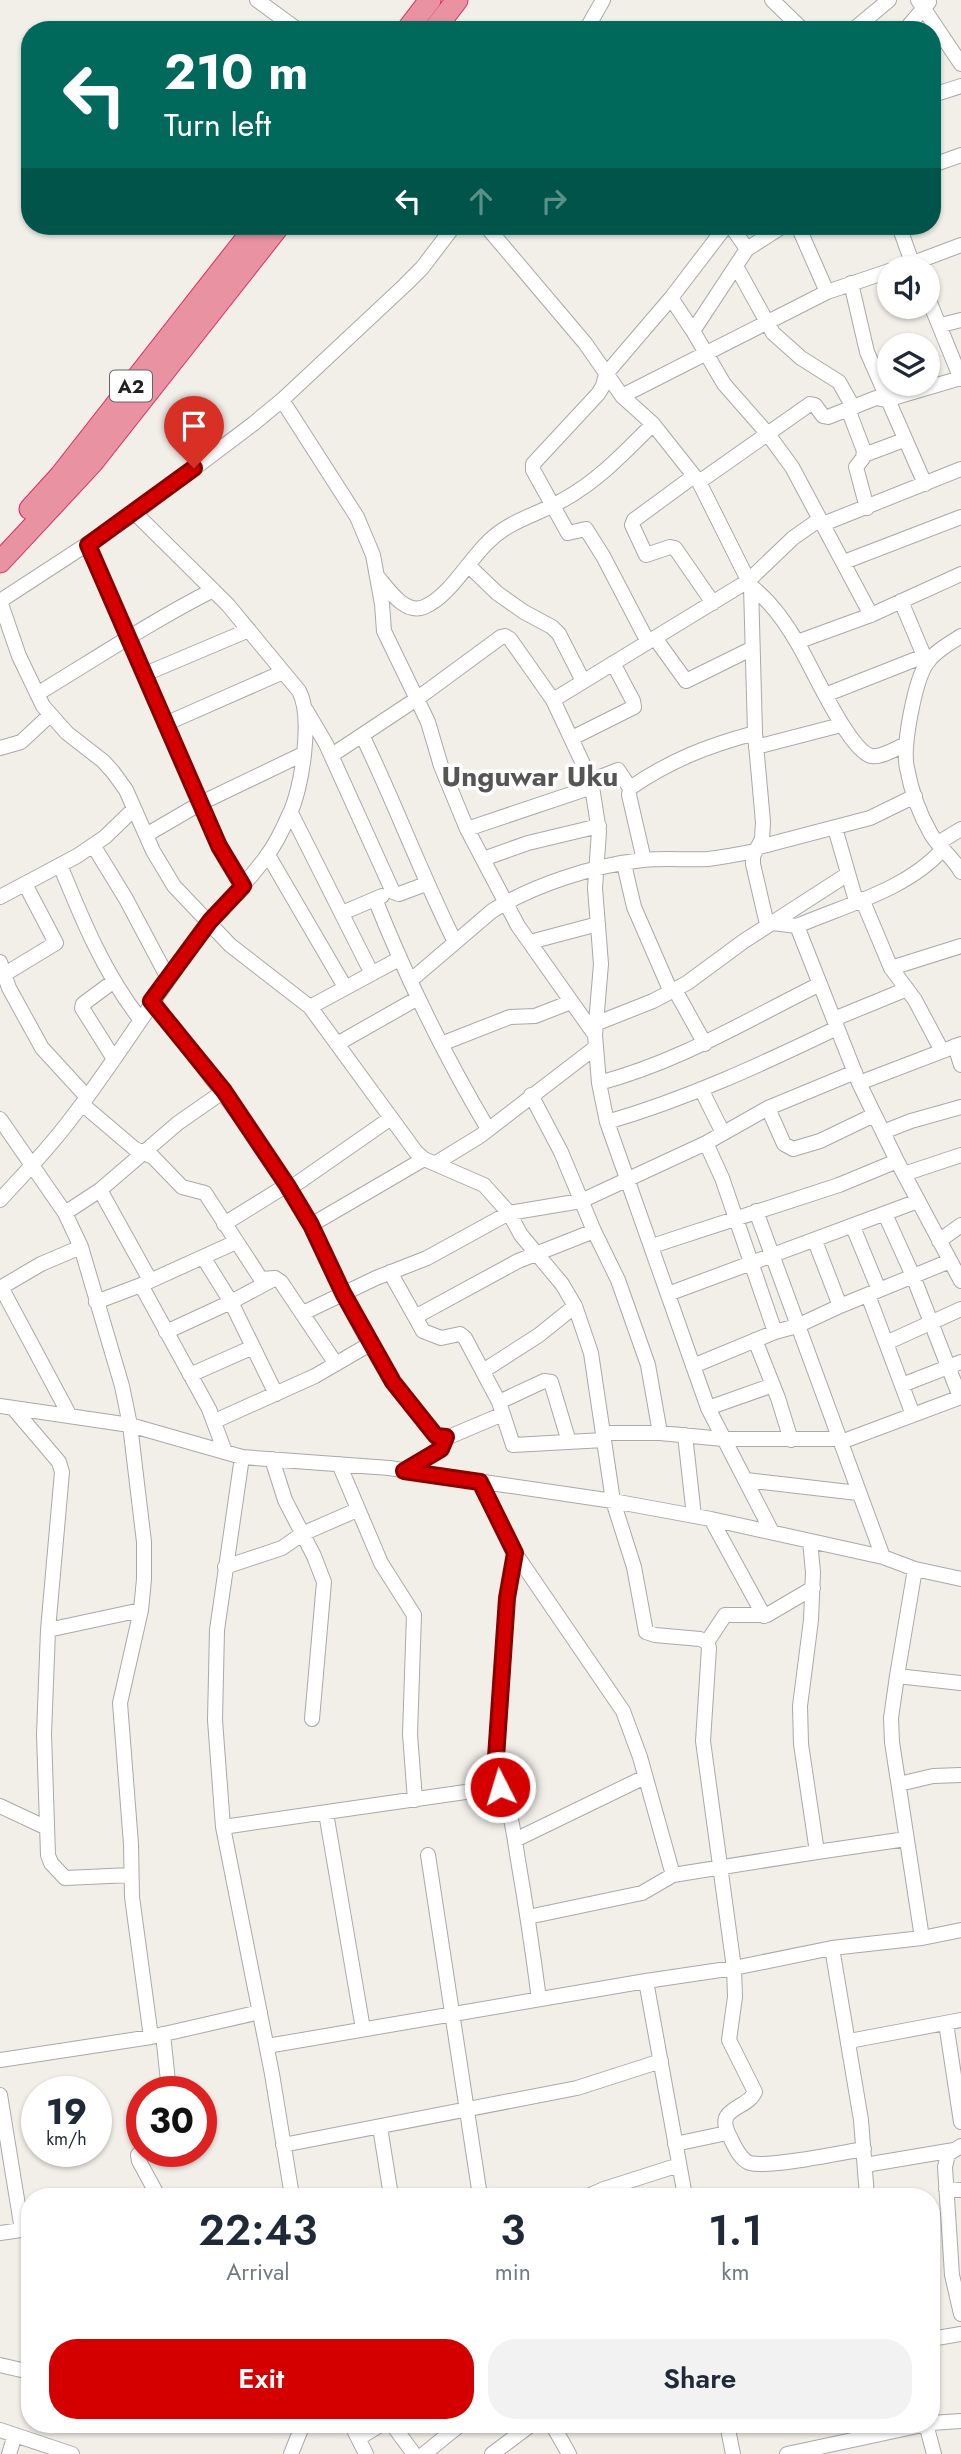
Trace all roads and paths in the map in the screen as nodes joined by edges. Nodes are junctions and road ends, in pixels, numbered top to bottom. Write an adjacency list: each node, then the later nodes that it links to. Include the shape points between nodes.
1 (257, 0): 8 (street)
2 (430, 0): 9 (highway)
3 (457, 0): 10 (highway)
4 (603, 0): 11 (street)
5 (772, 0): 12 (street)
6 (889, 0): 13 (street)
7 (924, 3): 14 (street); 15 (street)
8 (286, 21)
9 (414, 21)
10 (441, 21)
11 (591, 21)
12 (794, 21)
13 (864, 21)
14 (911, 21)
15 (939, 21)
16 (941, 24): 17 (street)
17 (955, 41): 18 (street)
18 (961, 64)
19 (961, 86): 20 (street)
20 (941, 92)
21 (961, 155): 22 (street)
22 (941, 162)
23 (249, 235): 65 (highway, A2, via 60,476)
24 (272, 235): 67 (highway, A2, via 93,462)
25 (447, 235): 50 (street, via 405,285)
26 (494, 235): 47 (street)
27 (719, 235): 40 (street)
28 (737, 235): 33 (street)
29 (769, 235): 33 (street)
30 (802, 235): 39 (street)
31 (901, 235): 34 (street)
32 (961, 245): 35 (street)
33 (747, 249): 36 (street)
34 (906, 256)
35 (934, 256)
36 (736, 266): 43 (street); 45 (street)
37 (877, 275): 38 (street)
38 (851, 283): 39 (street); 51 (street, via 860,331)
39 (827, 292): 43 (street)
40 (671, 298): 45 (street); 47 (street)
41 (938, 319): 44 (street)
42 (961, 320): 44 (street)
43 (766, 323): 46 (street); 52 (street, via 786,346 839,382)
44 (941, 326): 48 (street)
45 (693, 331): 46 (street)
46 (705, 354): 49 (street); 54 (street, via 723,384)
47 (606, 374): 49 (street); 60 (street, via 598,394 533,464)
48 (961, 379): 51 (street)
49 (622, 396): 53 (street)
50 (282, 400): 62 (street); 71 (street, via 357,517)
51 (886, 400): 52 (street, via 876,398); 55 (street)
52 (850, 408): 54 (street, via 825,417 810,404); 56 (street)
53 (653, 424): 58 (street); 60 (street, via 607,470)
54 (767, 433): 58 (street); 64 (street, via 792,467)
55 (904, 440): 56 (street); 59 (street)
56 (864, 455): 61 (street, via 856,467)
57 (961, 469): 59 (street)
58 (696, 479): 72 (street); 75 (street, via 632,525 646,555 675,548)
59 (925, 484): 61 (street)
60 (552, 505): 69 (street, via 511,523); 80 (street, via 570,534 586,529)
61 (867, 508): 64 (street)
62 (135, 513): 66 (street); 73 (street)
63 (961, 517): 68 (street)
64 (821, 522): 68 (street); 72 (street, via 793,538)
65 (0, 541)
66 (88, 545): 79 (street); 88 (street, via 0,601)
67 (0, 562)
68 (844, 562): 76 (street)
69 (468, 565): 71 (street, via 424,608 404,605); 87 (street, via 506,599 559,634)
70 (961, 574): 74 (street)
71 (377, 576): 90 (street, via 384,631)
72 (749, 584): 75 (street); 81 (street, via 768,601); 82 (street)
73 (213, 590): 77 (street); 79 (street)
74 (901, 601): 76 (street); 83 (street)
75 (713, 603): 80 (street)
76 (871, 615): 81 (street)
77 (248, 630): 85 (street); 86 (street)
78 (961, 636): 83 (street)
79 (130, 639): 86 (street); 88 (street)
80 (652, 640): 82 (street, via 686,681); 84 (street)
81 (797, 642): 89 (street)
82 (751, 649): 98 (street)
83 (926, 659): 89 (street); 99 (street)
84 (613, 663): 87 (street); 97 (street, via 634,707)
85 (283, 672): 92 (street, via 299,691); 94 (street)
86 (145, 674): 94 (street)
87 (583, 681): 91 (street)
88 (37, 694): 93 (street)
89 (825, 695): 95 (street)
90 (418, 698): 91 (street, via 505,636); 96 (street); 111 (street)
91 (553, 700): 97 (street)
92 (305, 709): 101 (street); 102 (street)
93 (50, 715): 100 (street, via 21,742); 107 (street, via 113,772)
94 (165, 724): 106 (street)
95 (841, 725): 98 (street); 99 (street, via 871,756)
96 (362, 735): 102 (street); 126 (street)
97 (572, 738): 103 (street)
98 (756, 740): 104 (street, via 705,747); 116 (street, via 763,822)
99 (906, 744): 105 (street, via 906,766)
100 (0, 748)
101 (303, 754): 106 (street); 108 (street)
102 (332, 755): 128 (street)
103 (591, 784): 104 (street, via 618,770); 109 (street); 111 (street)
104 (629, 788): 119 (street)
105 (915, 796): 110 (street, via 870,818); 115 (street)
106 (201, 803): 113 (street); 127 (street)
107 (134, 810): 113 (street); 114 (street)
108 (291, 813): 117 (street); 133 (street)
109 (598, 826): 118 (street); 122 (street)
110 (835, 828): 116 (street); 124 (street)
111 (467, 829): 118 (street)
112 (961, 829): 115 (street)
113 (146, 835): 134 (street, via 174,886)
114 (93, 845): 121 (street); 145 (street)
115 (940, 846): 123 (street); 131 (street, via 934,860 901,883)
116 (757, 849): 119 (street, via 710,858); 135 (street, via 753,864 764,916)
117 (268, 855): 127 (street); 149 (street)
118 (483, 859): 132 (street)
119 (644, 860): 120 (street)
120 (624, 863): 122 (street); 151 (street, via 634,907)
121 (60, 865): 125 (street); 146 (street)
122 (597, 869): 132 (street); 136 (street)
123 (961, 872)
124 (848, 874): 131 (street); 135 (street)
125 (25, 884): 129 (street); 143 (street, via 56,943)
126 (426, 884): 128 (street); 138 (street)
127 (243, 886): 134 (street)
128 (393, 892): 130 (street)
129 (0, 897)
130 (375, 899): 133 (street); 141 (street)
131 (859, 900): 137 (street); 142 (street)
132 (507, 902): 138 (street); 139 (street)
133 (342, 913): 144 (street)
134 (210, 921): 145 (street); 155 (street, via 230,945)
135 (772, 923): 137 (street); 151 (street)
136 (598, 924): 139 (street); 158 (street, via 601,964)
137 (797, 926): 148 (street)
138 (455, 942): 147 (street)
139 (530, 942): 154 (street)
140 (961, 946): 142 (street)
141 (399, 959): 144 (street); 147 (street)
142 (891, 968): 150 (street)
143 (1, 971): 170 (street, via 42,1048)
144 (371, 972): 149 (street)
145 (168, 978): 153 (street)
146 (114, 981): 156 (street); 163 (street, via 82,1006)
147 (410, 981): 152 (street)
148 (820, 984): 157 (street); 161 (street)
149 (345, 988): 155 (street)
150 (907, 989): 157 (street); 162 (street)
151 (673, 991): 158 (street); 161 (street)
152 (418, 998): 159 (street); 160 (street)
153 (151, 1001): 156 (street); 168 (street)
154 (572, 1002): 158 (street); 160 (street, via 535,1016 510,1017)
155 (310, 1007): 159 (street)
156 (140, 1019): 163 (street)
157 (835, 1023): 165 (street); 167 (street, via 756,1067)
158 (595, 1036): 166 (street); 169 (street)
159 (337, 1044): 174 (street)
160 (441, 1044): 177 (street)
161 (705, 1044): 166 (street)
162 (952, 1047): 164 (street); 165 (street)
163 (114, 1059): 170 (street)
164 (961, 1065)
165 (857, 1077): 172 (street); 173 (street)
166 (599, 1083): 176 (street)
167 (701, 1089): 176 (street); 179 (street)
168 (224, 1091): 181 (street, via 178,1123); 187 (street)
169 (531, 1095): 177 (street); 190 (street)
170 (84, 1101): 181 (street); 184 (street)
171 (961, 1107): 178 (street)
172 (768, 1108): 173 (street, via 784,1144 793,1149); 179 (street)
173 (874, 1115): 178 (street)
174 (391, 1118): 183 (street, via 416,1152); 187 (street)
175 (0, 1119): 184 (street)
176 (607, 1122): 186 (street)
177 (488, 1129): 183 (street)
178 (883, 1132): 185 (street)
179 (723, 1133): 180 (street)
180 (706, 1143): 186 (street); 196 (street)
181 (145, 1154): 188 (street); 197 (street, via 182,1187 205,1192)
182 (961, 1155): 185 (street)
183 (430, 1161): 194 (street, via 484,1185); 198 (street)
184 (33, 1165): 189 (street); 193 (street)
185 (900, 1168): 191 (street); 192 (street)
186 (626, 1181): 190 (street); 205 (street)
187 (288, 1187): 197 (street); 198 (street)
188 (100, 1190): 193 (street); 216 (street)
189 (0, 1200)
190 (580, 1201): 194 (street); 201 (street)
191 (918, 1201): 195 (street); 203 (street)
192 (757, 1211): 196 (street); 208 (street)
193 (65, 1213): 206 (street)
194 (509, 1213): 207 (street); 212 (street, via 427,1258)
195 (885, 1214): 200 (street); 213 (street)
196 (736, 1217): 205 (street); 211 (street)
197 (224, 1224): 204 (street)
198 (311, 1225): 219 (street)
199 (961, 1225): 203 (street)
200 (853, 1227): 202 (street); 218 (street)
201 (594, 1231): 207 (street); 252 (street, via 618,1280 648,1365)
202 (816, 1241): 208 (street); 224 (street)
203 (939, 1241): 210 (street)
204 (236, 1242): 209 (street); 214 (street, via 261,1279)
205 (652, 1246): 220 (street)
206 (81, 1247): 217 (street); 221 (street)
207 (535, 1253): 223 (street); 227 (street)
208 (772, 1256): 211 (street); 229 (street)
209 (203, 1257): 216 (street); 222 (street)
210 (950, 1261): 213 (street); 215 (street)
211 (750, 1265): 220 (street); 231 (street)
212 (390, 1272): 219 (street); 227 (street)
213 (913, 1276): 218 (street); 228 (street)
214 (275, 1278): 222 (street); 226 (street)
215 (961, 1281)
216 (145, 1283): 221 (street); 230 (street)
217 (1, 1288): 249 (street)
218 (874, 1292): 224 (street); 233 (street)
219 (343, 1293): 226 (street); 234 (street)
220 (668, 1294): 238 (street)
221 (96, 1302): 251 (street)
222 (231, 1302): 230 (street); 235 (street)
223 (575, 1306): 239 (street); 255 (street, via 591,1353)
224 (840, 1306): 229 (street)
225 (961, 1310): 228 (street)
226 (303, 1312): 236 (street)
227 (415, 1317): 239 (street, via 430,1335 462,1334)
228 (932, 1323): 233 (street); 237 (street)
229 (797, 1326): 231 (street); 258 (street)
230 (166, 1332): 240 (street)
231 (775, 1332): 232 (street)
232 (755, 1340): 238 (street); 241 (street)
233 (887, 1343): 242 (street)
234 (370, 1344): 236 (street); 254 (street, via 412,1407 436,1436)
235 (253, 1348): 240 (street); 243 (street)
236 (336, 1364): 243 (street)
237 (955, 1364): 242 (street); 244 (street)
238 (693, 1366): 247 (street)
239 (483, 1371): 246 (street)
240 (190, 1375): 250 (street)
241 (773, 1385): 247 (street); 257 (street)
242 (902, 1385): 248 (street)
243 (276, 1394): 250 (street)
244 (960, 1397): 248 (street)
245 (6, 1407): 249 (street); 283 (street, via 59,1462 62,1472)
246 (501, 1408): 254 (street); 259 (street, via 513,1445); 259 (street, via 544,1381 551,1382)
247 (708, 1408): 256 (street)
248 (913, 1415): 258 (street)
249 (70, 1416): 251 (street)
250 (215, 1421): 260 (street)
251 (130, 1425): 260 (street); 281 (street, via 144,1542)
252 (660, 1433): 253 (street); 255 (street)
253 (685, 1435): 256 (street); 270 (street)
254 (446, 1437): 264 (street, via 441,1449)
255 (603, 1437): 259 (street); 268 (street)
256 (723, 1439): 257 (street); 265 (street)
257 (791, 1440): 258 (street)
258 (841, 1441): 267 (street)
259 (569, 1442)
260 (225, 1452): 261 (street)
261 (242, 1457): 262 (street); 277 (street)
262 (272, 1459): 263 (street); 273 (street)
263 (340, 1464): 264 (street); 269 (street)
264 (404, 1471): 266 (street)
265 (746, 1480): 267 (street); 272 (street)
266 (480, 1482): 268 (street); 275 (street)
267 (858, 1493): 276 (street)
268 (613, 1501): 270 (street); 284 (street, via 634,1567 646,1632)
269 (357, 1510): 273 (street); 292 (street, via 381,1563 414,1615 410,1734)
270 (694, 1516): 271 (street)
271 (711, 1519): 272 (street); 282 (street)
272 (772, 1532): 274 (street)
273 (302, 1534): 277 (street, via 282,1548); 287 (street, via 324,1582)
274 (810, 1541): 276 (street); 280 (street)
275 (515, 1553): 289 (street, via 623,1711); 291 (street, via 507,1598 496,1757)
276 (883, 1557): 278 (street)
277 (225, 1567): 295 (street, via 217,1630 215,1720)
278 (915, 1569): 279 (street); 285 (street)
279 (959, 1577)
280 (813, 1588): 282 (street); 299 (street, via 800,1706)
281 (141, 1610): 283 (street); 302 (street, via 120,1703)
282 (764, 1616): 284 (street, via 725,1615)
283 (48, 1630): 296 (street)
284 (706, 1642): 301 (street, via 703,1741)
285 (897, 1676): 286 (street); 290 (street, via 891,1718)
286 (961, 1683)
287 (312, 1719)
288 (961, 1775): 290 (street)
289 (645, 1777): 298 (street); 303 (street)
290 (899, 1784): 297 (street)
291 (500, 1787): 292 (street); 298 (street)
292 (415, 1800): 294 (street)
293 (0, 1806): 296 (street)
294 (327, 1813): 295 (street); 314 (street)
295 (223, 1827): 311 (street)
296 (47, 1828): 302 (street, via 51,1863 65,1878)
297 (906, 1839): 299 (street); 306 (street)
298 (514, 1840): 304 (street)
299 (817, 1852): 301 (street)
300 (428, 1855): 312 (street)
301 (721, 1869): 303 (street); 308 (street)
302 (131, 1875): 315 (street, via 134,1917)
303 (673, 1875): 304 (street, via 642,1893)
304 (528, 1917): 310 (street)
305 (961, 1930): 306 (street)
306 (922, 1938): 307 (street)
307 (832, 1948): 308 (street); 316 (street)
308 (734, 1968): 309 (street); 325 (street, via 729,2040 755,2092 749,2102 727,2115)
309 (646, 1981): 310 (street); 319 (street)
310 (539, 1999): 312 (street)
311 (260, 2012): 315 (street); 317 (street)
312 (452, 2014): 314 (street); 322 (street)
313 (953, 2022): 316 (street); 323 (street)
314 (363, 2029): 317 (street)
315 (157, 2036): 318 (street); 320 (street)
316 (849, 2041): 329 (street)
317 (267, 2046): 327 (street)
318 (0, 2060)
319 (661, 2061): 322 (street, via 577,2088); 326 (street)
320 (166, 2076)
321 (0, 2095): 341 (street)
322 (468, 2110): 324 (street); 336 (street)
323 (961, 2122)
324 (380, 2127): 327 (street); 335 (street)
325 (727, 2133): 326 (street); 329 (street, via 750,2163)
326 (675, 2144): 330 (street)
327 (283, 2145): 334 (street)
328 (957, 2148): 331 (street); 340 (street, via 946,2158)
329 (864, 2149): 331 (street)
330 (679, 2165): 337 (street); 338 (street)
331 (865, 2165): 339 (street)
332 (142, 2167): 333 (street)
333 (154, 2188)
334 (291, 2188)
335 (390, 2188)
336 (479, 2188)
337 (607, 2188)
338 (683, 2188)
339 (866, 2188)
340 (954, 2189): 344 (street, via 952,2275)
341 (21, 2204)
342 (21, 2231): 343 (street)
343 (0, 2233)
344 (961, 2314)
345 (961, 2334): 346 (street)
346 (940, 2338)
347 (0, 2365): 348 (street)
348 (21, 2370)
349 (961, 2421): 350 (street)
350 (940, 2423)
351 (0, 2430): 362 (street)
352 (299, 2433): 366 (street)
353 (356, 2433): 363 (street)
354 (367, 2433): 363 (street)
355 (399, 2433): 368 (street)
356 (450, 2433): 369 (street)
357 (521, 2433): 370 (street)
358 (557, 2433): 371 (street)
359 (729, 2433): 372 (street)
360 (886, 2433): 373 (street)
361 (930, 2433): 374 (street)
362 (15, 2435): 364 (street); 365 (street)
363 (359, 2438): 367 (street)
364 (9, 2454)
365 (72, 2454)
366 (291, 2454)
367 (366, 2454)
368 (414, 2454)
369 (424, 2454)
370 (492, 2454)
371 (569, 2454)
372 (733, 2454)
373 (789, 2454)
374 (934, 2454)

